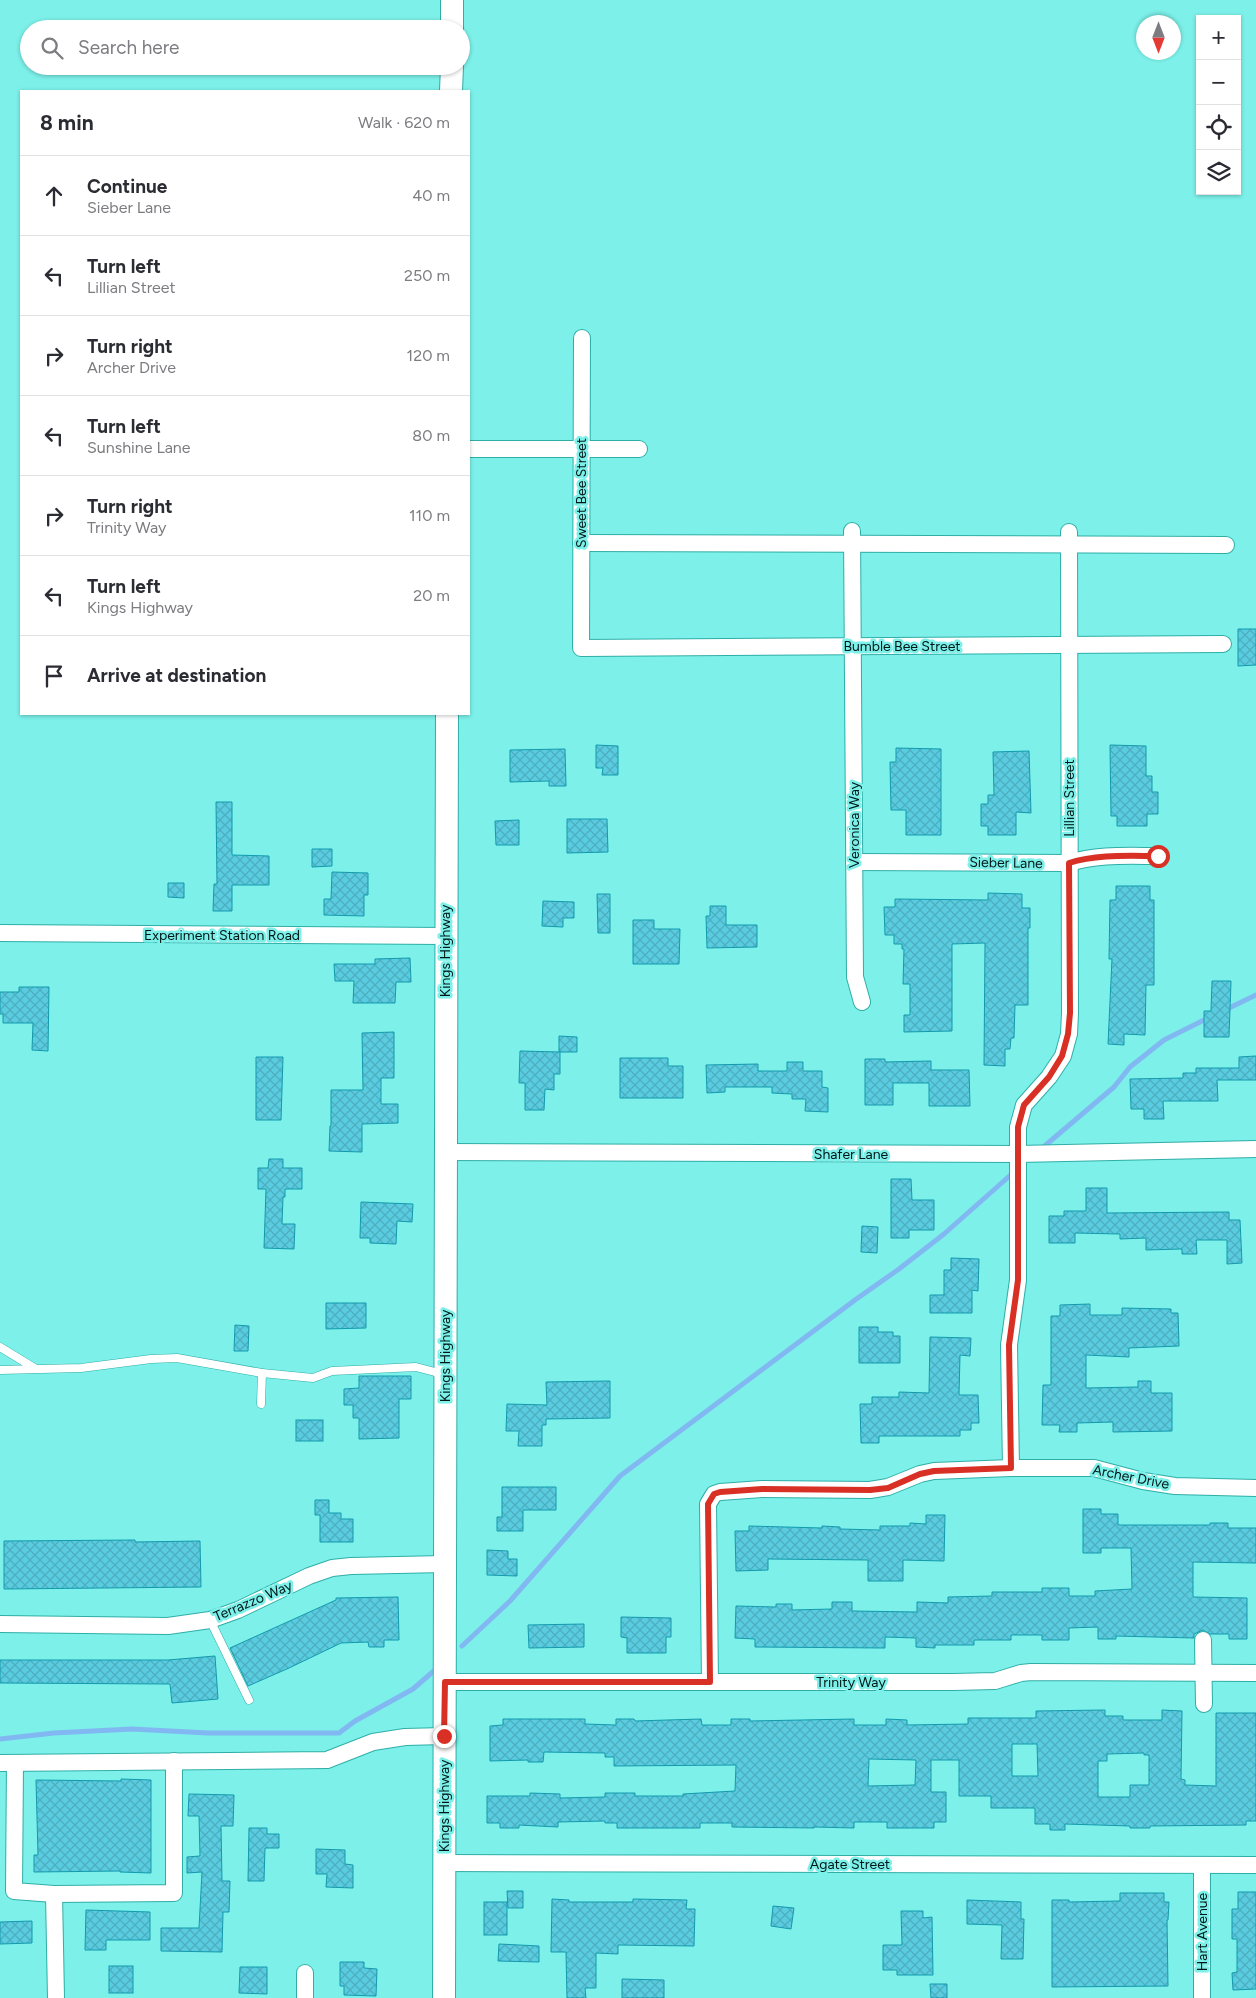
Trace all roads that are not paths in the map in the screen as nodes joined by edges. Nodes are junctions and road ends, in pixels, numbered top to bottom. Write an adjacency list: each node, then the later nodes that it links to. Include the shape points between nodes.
1 (452, 0): 2 (street)
2 (452, 20)
3 (452, 75): 4 (street)
4 (452, 90)
5 (582, 338): 7 (street, Sweet Bee Street)
6 (470, 449): 7 (street)
7 (581, 449): 8 (street); 11 (street, Sweet Bee Street)
8 (640, 449)
9 (852, 537): 10 (street); 11 (street); 15 (street, Veronica Way)
10 (1069, 538): 12 (street); 14 (street, Lillian Street)
11 (581, 543): 16 (street, Sweet Bee Street)
12 (1226, 545)
13 (1223, 644): 14 (street, Bumble Bee Street)
14 (1069, 645): 15 (street, Bumble Bee Street); 20 (street, Lillian Street)
15 (853, 646): 16 (street, Bumble Bee Street); 19 (street, Veronica Way)
16 (581, 648)
17 (447, 715): 22 (street, Kings Highway)
18 (1158, 856): 20 (street, Sieber Lane, via 1099,857)
19 (854, 862): 20 (street, Sieber Lane); 23 (street, Veronica Way, via 855,977)
20 (1069, 863): 26 (street, Lillian Street, via 1068,1034 1062,1056 1049,1077 1024,1105 1018,1127)
21 (0, 933): 22 (street, Experiment Station Road)
22 (445, 936): 25 (street, Kings Highway)
23 (862, 1002)
24 (1256, 1148): 26 (street, Shafer Lane)
25 (445, 1152): 26 (street, Shafer Lane); 31 (street, Kings Highway)
26 (1018, 1154): 33 (street, Lillian Street, via 1018,1280 1009,1345)
27 (0, 1347): 28 (lane)
28 (36, 1369): 29 (lane); 30 (lane, via 81,1368 177,1358)
29 (0, 1370)
30 (262, 1373): 31 (lane, via 313,1378 332,1371 416,1367 435,1372); 32 (lane)
31 (445, 1379): 35 (street, Kings Highway)
32 (261, 1404)
33 (1011, 1468): 34 (street, Archer Drive, via 1094,1468 1175,1486); 42 (street, Archer Drive, via 934,1471 888,1488 870,1490 762,1489 720,1492 711,1498 708,1504)
34 (1256, 1488)
35 (444, 1564): 36 (street, Terrazzo Way, via 332,1568); 41 (street, Kings Highway)
36 (210, 1620): 37 (street, Terrazzo Way, via 168,1626); 43 (lane)
37 (0, 1624)
38 (1203, 1640): 39 (street)
39 (1203, 1673): 40 (street, Trinity Way); 42 (street, Trinity Way, via 1031,1672 995,1681 962,1682); 44 (street)
40 (1256, 1673)
41 (445, 1682): 42 (street, Trinity Way); 45 (street, Kings Highway)
42 (710, 1682)
43 (249, 1700)
44 (1204, 1704)
45 (444, 1736): 46 (street, via 373,1742 327,1760); 48 (street, Kings Highway)
46 (174, 1761): 47 (street); 51 (street, via 174,1892)
47 (8, 1763): 51 (street, via 14,1891)
48 (444, 1863): 49 (street, Agate Street); 55 (street, Kings Highway)
49 (1202, 1865): 50 (street, Agate Street); 56 (street, Hart Avenue)
50 (1256, 1865)
51 (54, 1894): 53 (street)
52 (305, 1973): 54 (street)
53 (56, 1998)
54 (304, 1998)
55 (444, 1998)
56 (1202, 1998)

